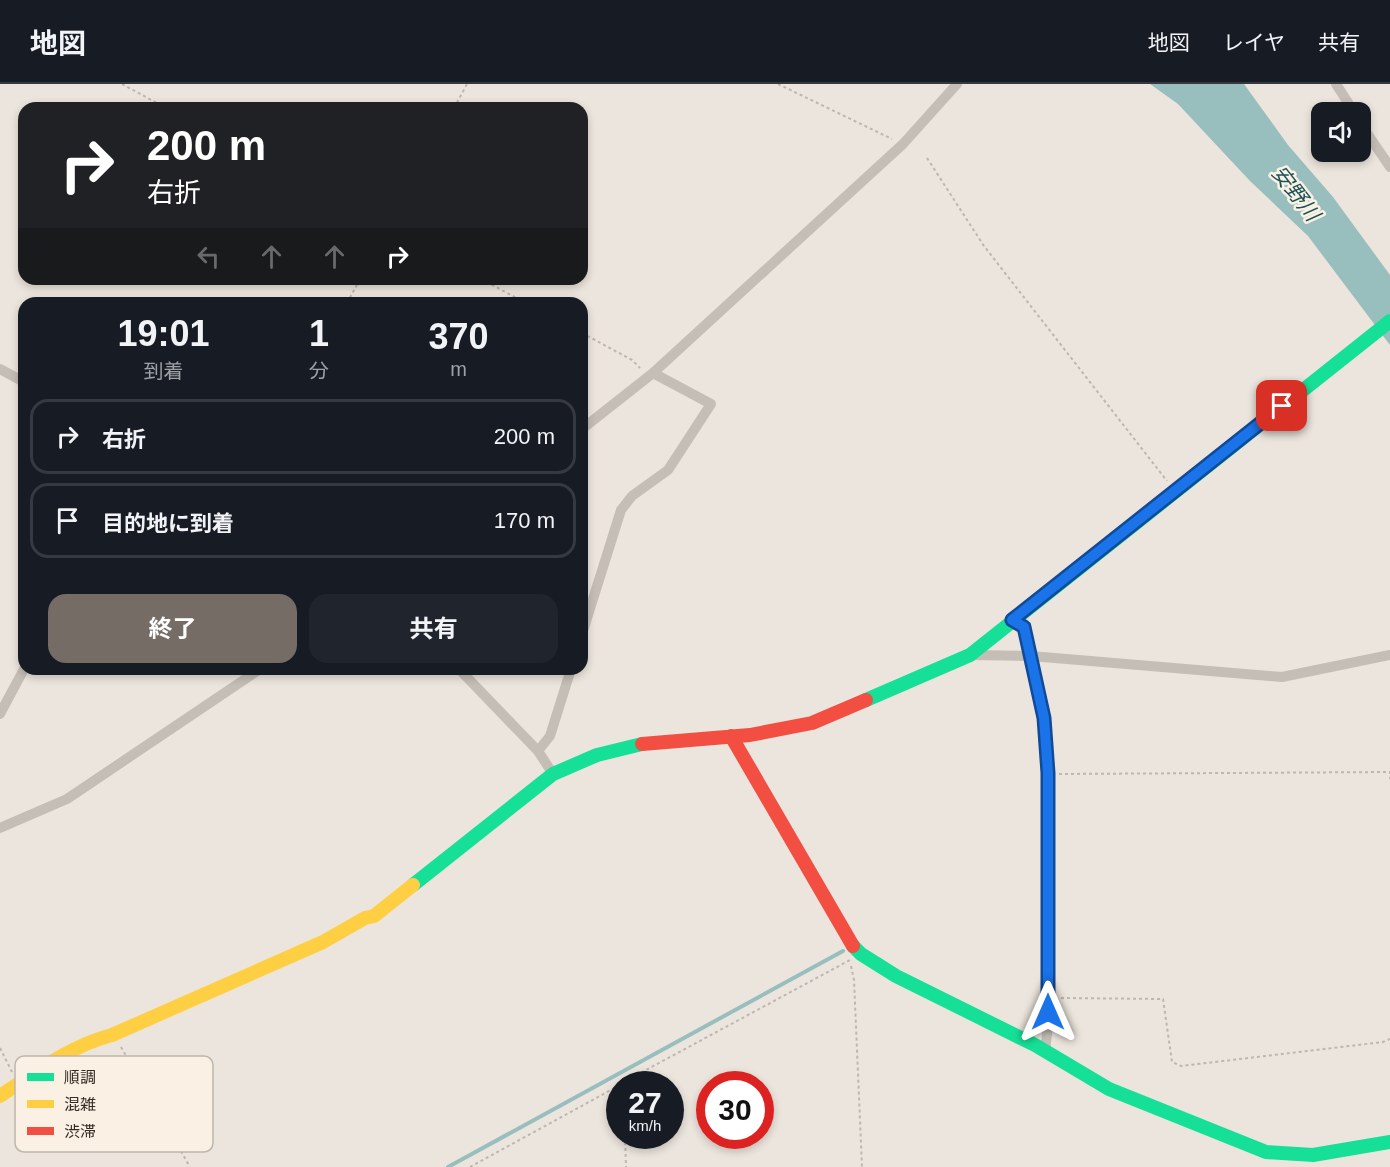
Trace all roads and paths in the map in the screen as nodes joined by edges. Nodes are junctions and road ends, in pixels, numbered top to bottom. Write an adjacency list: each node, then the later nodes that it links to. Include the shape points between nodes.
1 (122, 84): 6 (path)
2 (467, 84): 7 (path)
3 (778, 84): 10 (path)
4 (957, 84): 10 (street)
5 (1336, 84): 8 (street)
6 (155, 102)
7 (457, 102)
8 (1348, 102)
9 (1371, 139): 12 (street)
10 (903, 144): 18 (street)
11 (927, 158): 21 (path, via 984,246)
12 (1390, 167)
13 (493, 285): 14 (path)
14 (515, 297)
15 (1390, 321): 21 (street)
16 (588, 336): 18 (path)
17 (0, 369): 19 (street)
18 (651, 375): 20 (street); 22 (street, via 711,404 668,470 632,496 621,510)
19 (18, 379)
20 (588, 424)
21 (1175, 491): 23 (street)
22 (588, 615)
23 (1012, 620): 24 (street); 26 (street, via 1024,627)
24 (970, 655): 26 (street); 32 (street, via 812,723)
25 (1390, 655): 26 (street, via 1282,677)
26 (1031, 656): 34 (street, via 1044,718)
27 (21, 675): 31 (street)
28 (251, 675): 37 (street, via 67,799)
29 (465, 675): 33 (street)
30 (569, 675): 33 (street, via 550,736)
31 (0, 714)
32 (731, 736): 35 (street, via 648,743 597,755); 42 (street, via 861,954 896,976)
33 (538, 751): 35 (street)
34 (1048, 773): 36 (path, via 1389,772); 38 (street)
35 (553, 774): 39 (street, via 374,916)
36 (1390, 779)
37 (0, 828)
38 (1048, 998): 40 (path, via 1163,999 1172,1062 1181,1066); 42 (street)
39 (112, 1035): 43 (street, via 90,1041); 44 (path)
40 (1390, 1039)
41 (0, 1048): 46 (path)
42 (1045, 1051): 50 (street, via 1109,1089 1266,1152 1314,1156)
43 (65, 1056)
44 (124, 1056)
45 (645, 1071): 56 (path, via 850,960 855,980)
46 (15, 1076)
47 (15, 1087): 49 (street)
48 (606, 1092): 54 (path)
49 (0, 1096)
50 (1390, 1142)
51 (625, 1149): 55 (path)
52 (181, 1152): 53 (path)
53 (190, 1167)
54 (470, 1167)
55 (626, 1167)
56 (862, 1167)

